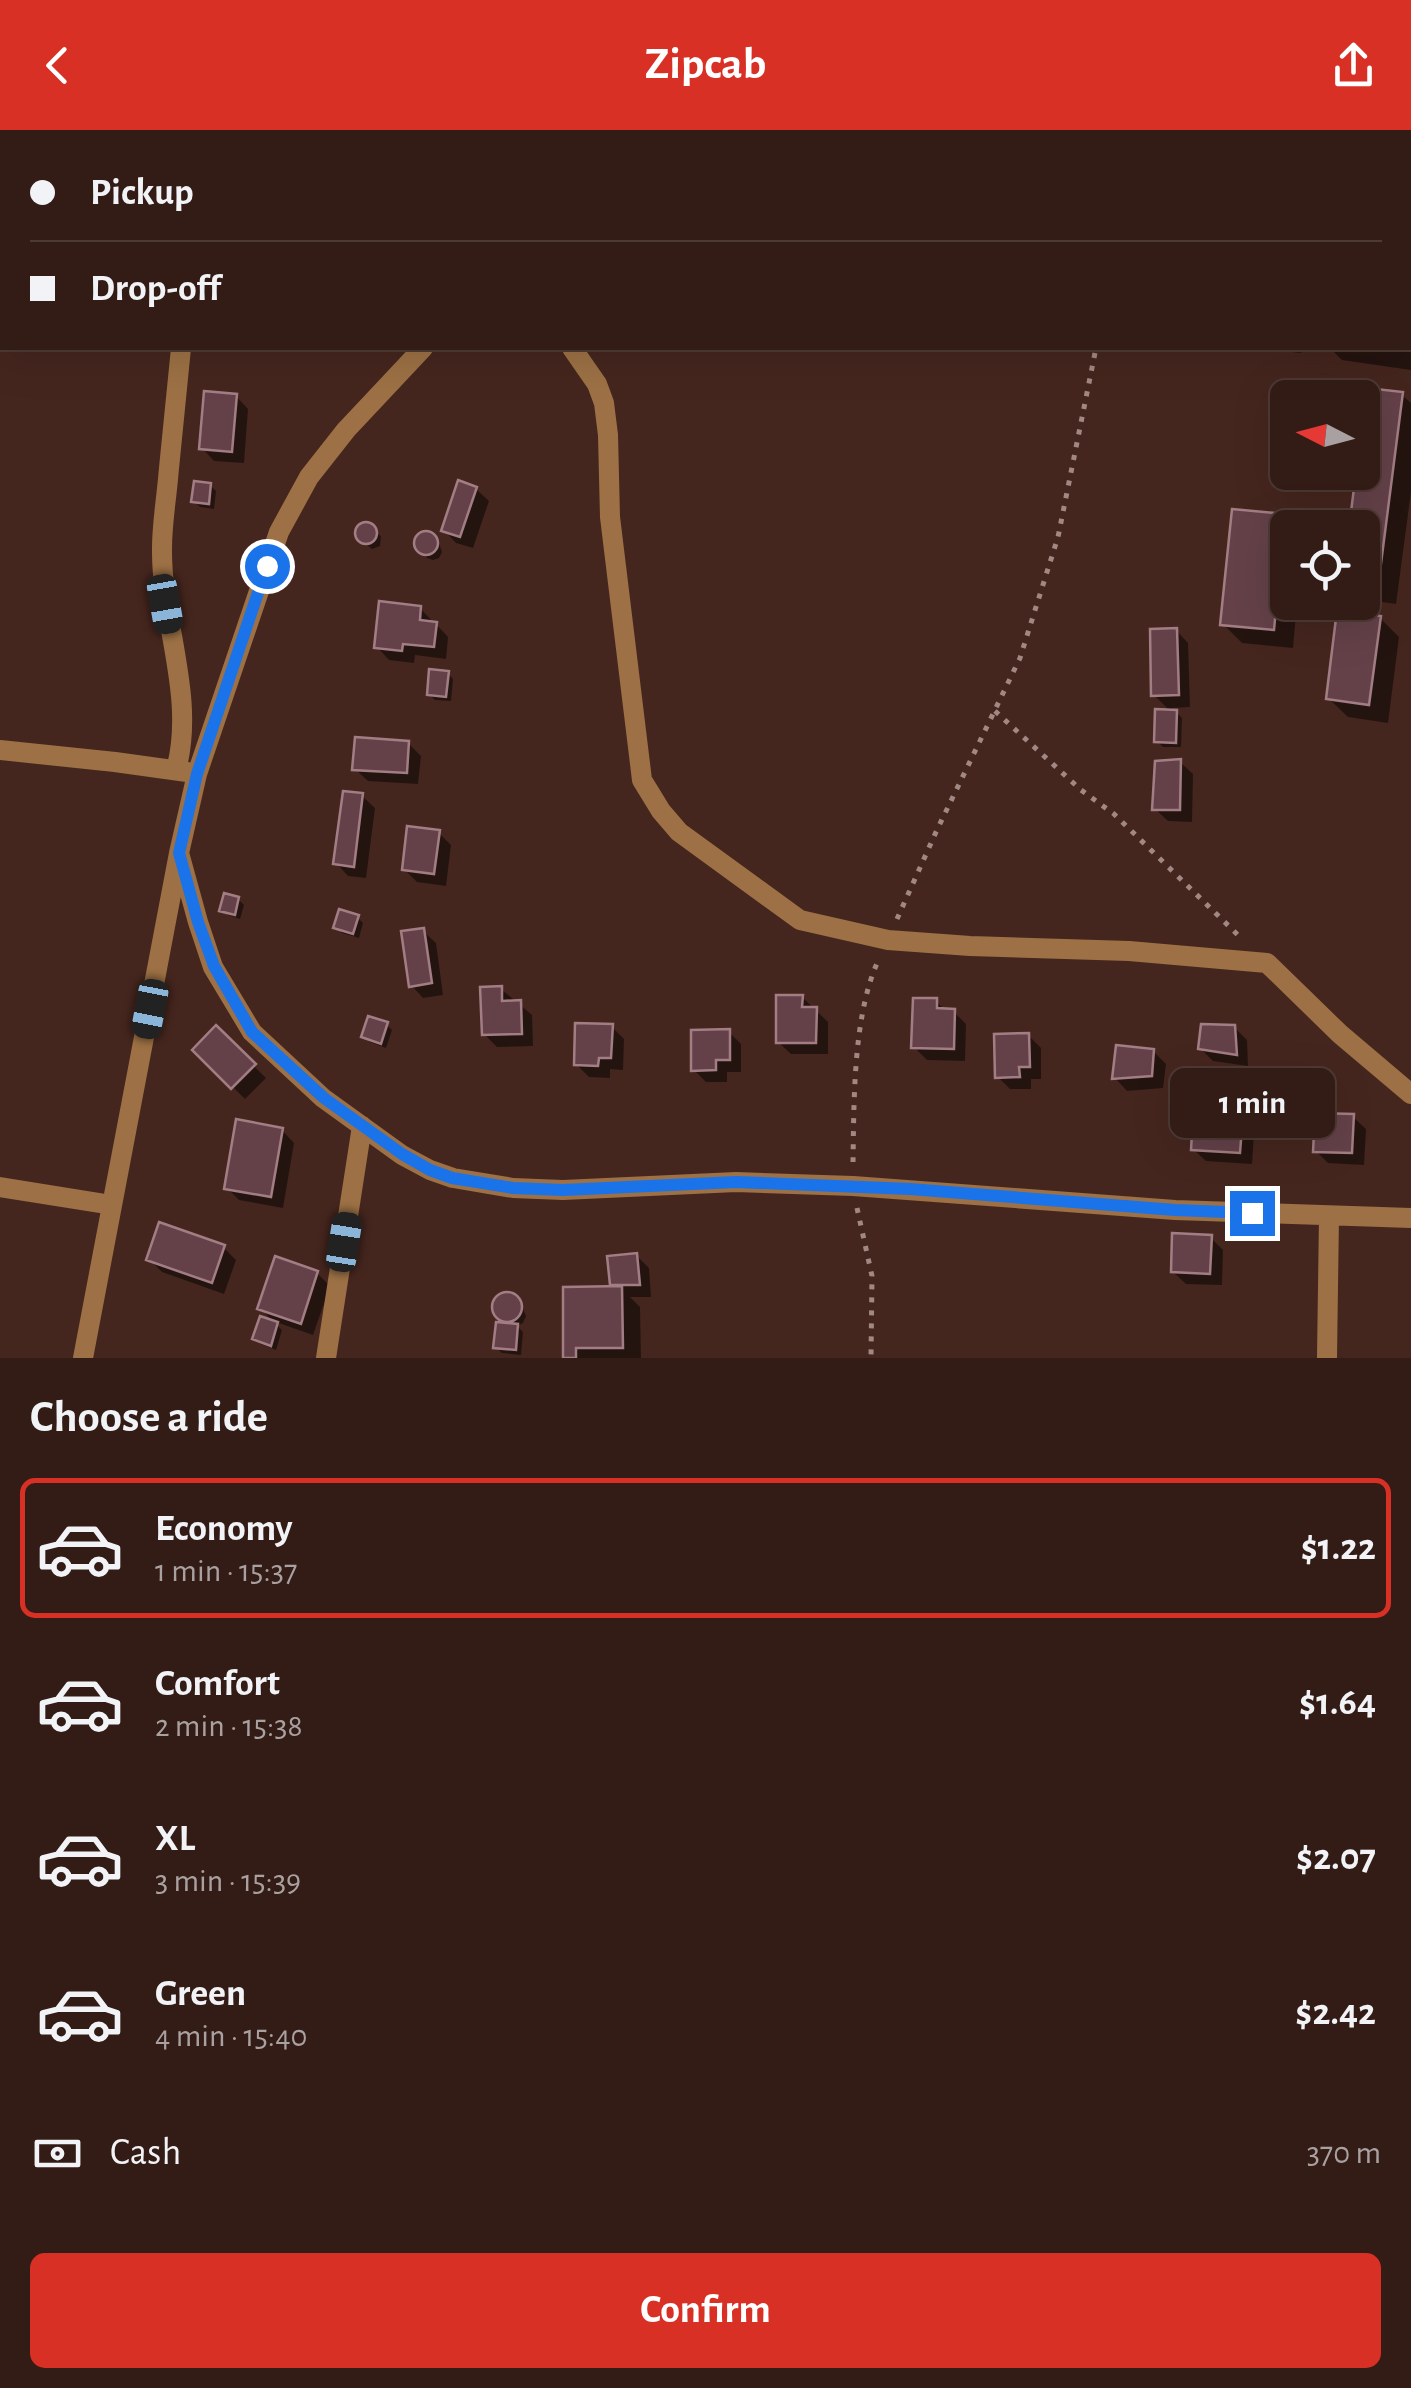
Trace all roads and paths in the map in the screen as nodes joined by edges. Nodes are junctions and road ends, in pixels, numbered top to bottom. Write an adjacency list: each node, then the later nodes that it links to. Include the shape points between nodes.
1 (181, 350): 7 (street, via 162,548 181,685)
2 (421, 350): 8 (street, via 309,477 279,532)
3 (573, 350): 10 (street, via 604,403 610,517 642,780 679,832 800,920)
4 (1096, 350): 5 (path, via 1058,536 1020,658)
5 (995, 711): 10 (path); 11 (path, via 1114,814)
6 (0, 750): 7 (street)
7 (176, 770): 8 (street)
8 (197, 774): 9 (street)
9 (179, 853): 13 (street, via 214,966 252,1032); 16 (street)
10 (888, 940): 11 (street); 14 (path, via 870,980 860,1030)
11 (1267, 963): 12 (street)
12 (1411, 1094)
13 (362, 1126): 14 (street, via 430,1170 513,1188); 20 (street)
14 (852, 1186): 17 (street); 21 (path, via 872,1276)
15 (0, 1187): 16 (street)
16 (112, 1205): 19 (street)
17 (1328, 1216): 18 (street); 22 (street)
18 (1411, 1218)
19 (83, 1358)
20 (326, 1358)
21 (871, 1358)
22 (1327, 1358)

